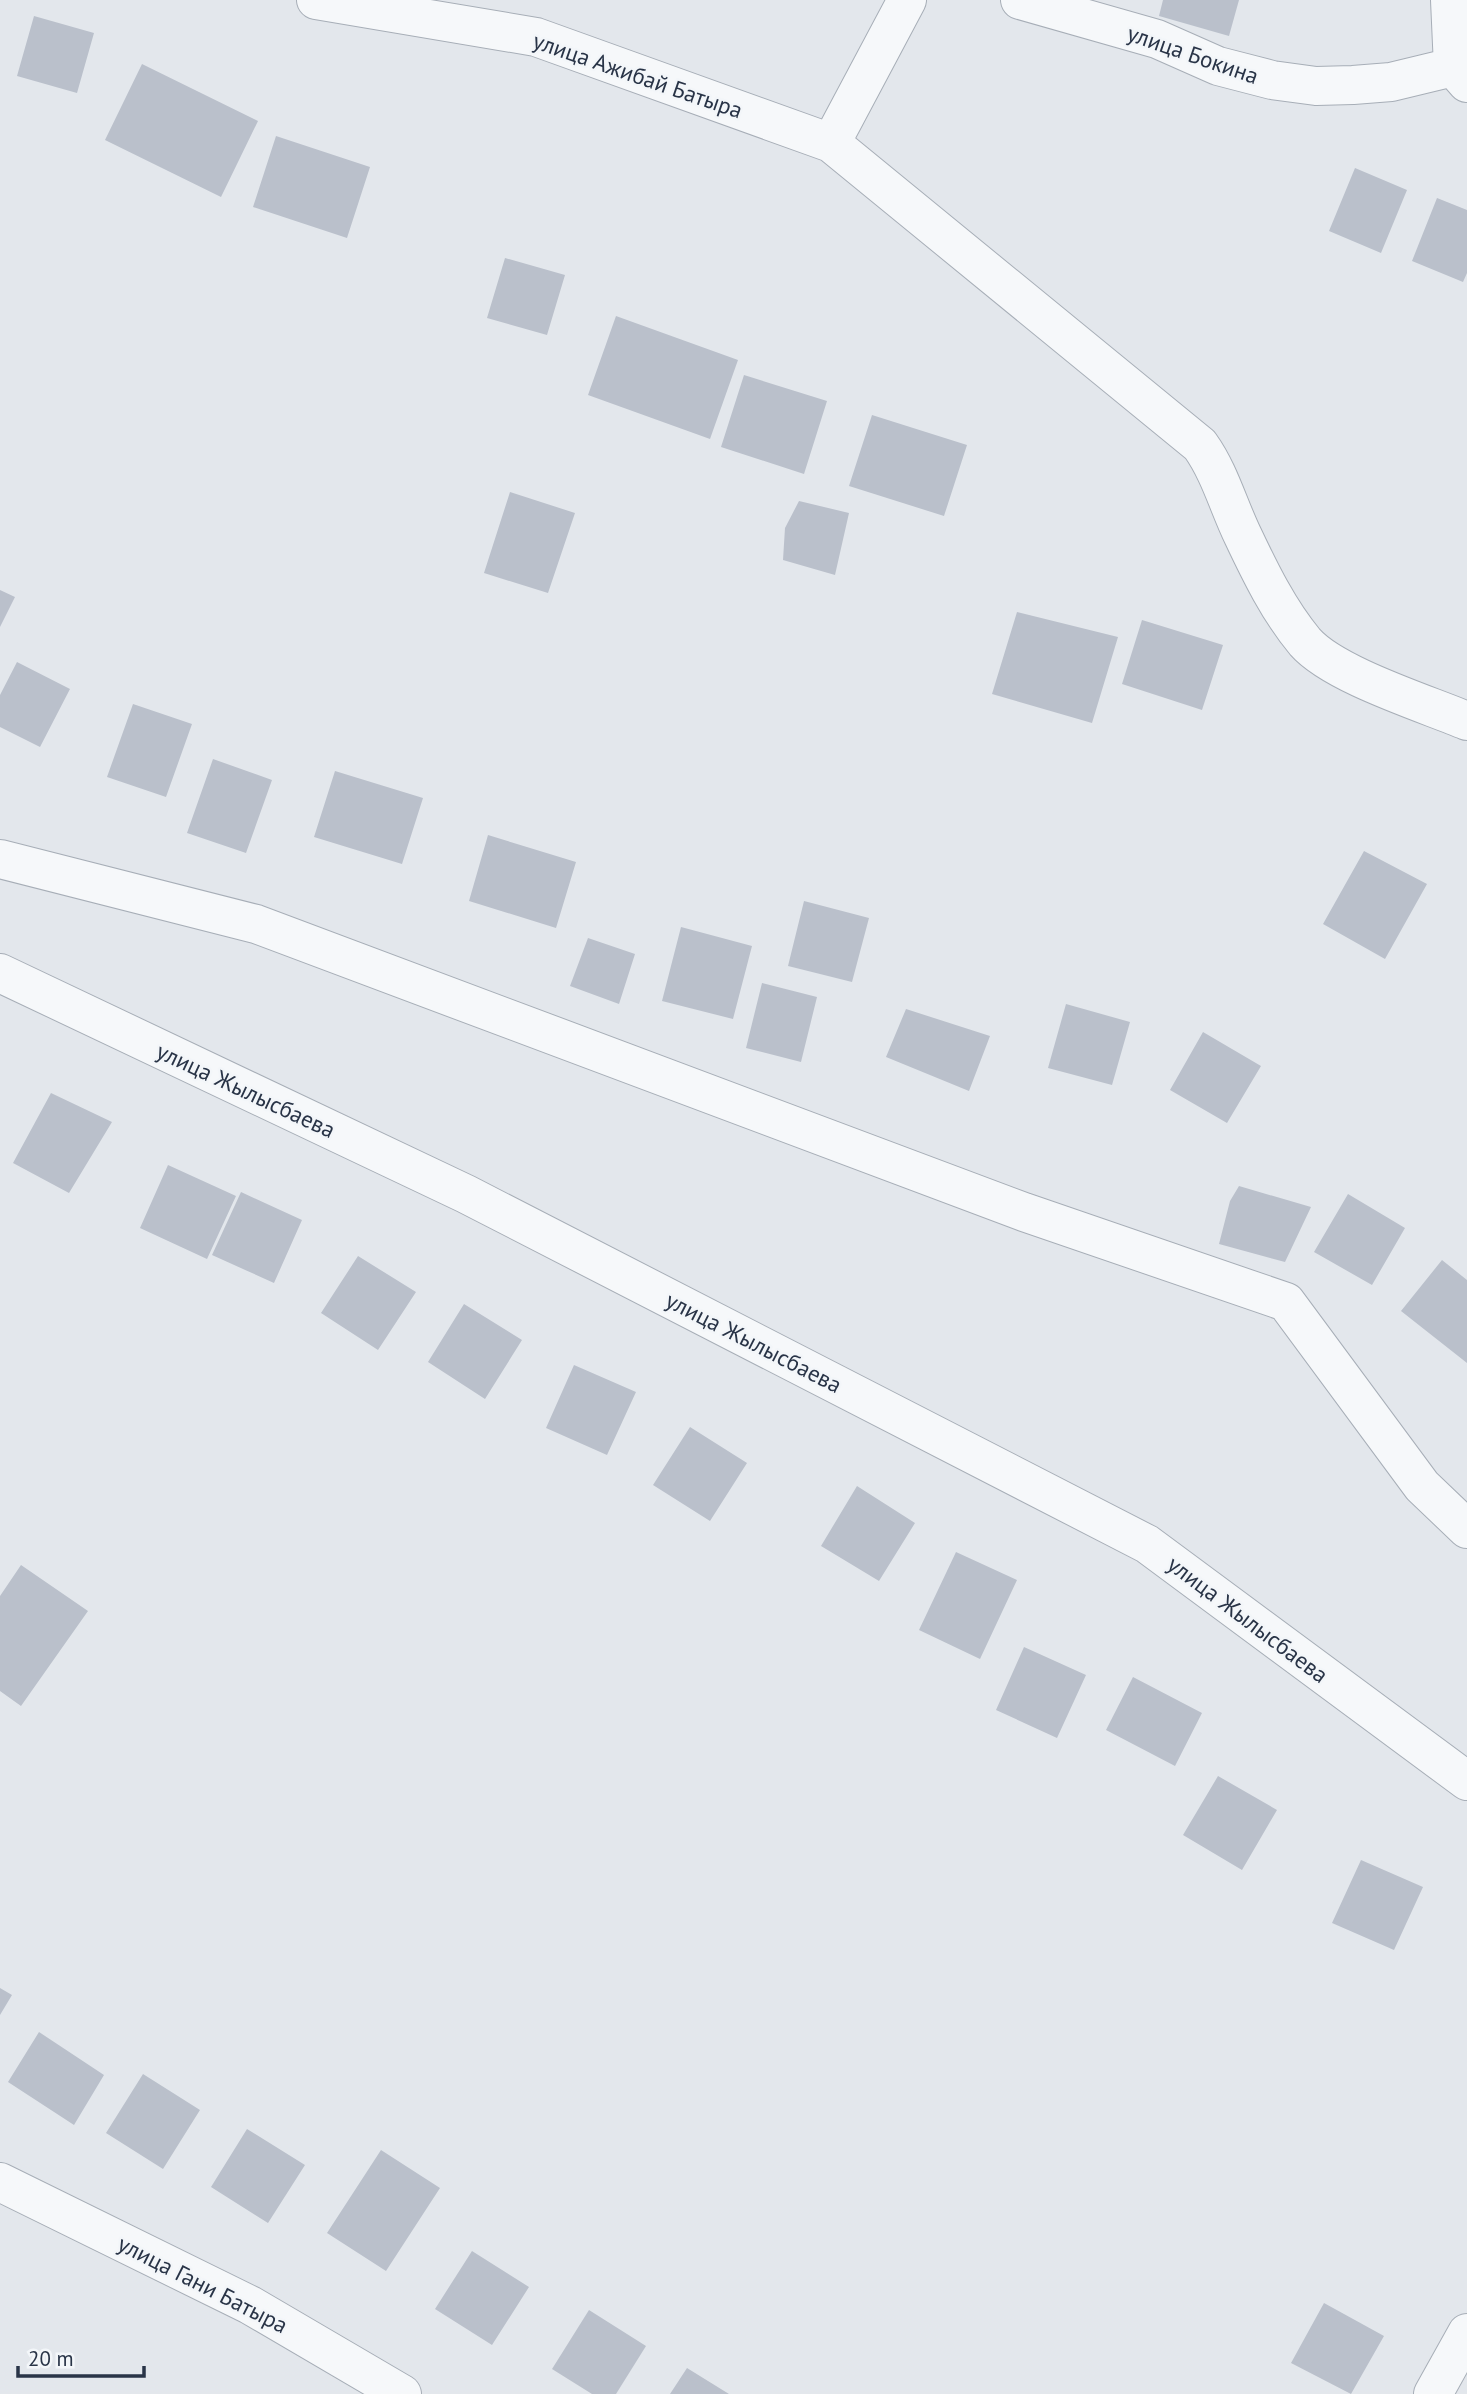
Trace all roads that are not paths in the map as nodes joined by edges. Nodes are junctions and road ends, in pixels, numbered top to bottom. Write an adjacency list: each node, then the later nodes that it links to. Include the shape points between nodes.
1 (316, 0): 6 (street, улица Ажибай Батыра, via 537,37)
2 (907, 0): 6 (street)
3 (1020, 0): 5 (street, улица Бокина, via 1157,39 1218,66 1272,80 1353,85)
4 (1450, 0): 5 (street, улица Бокина)
5 (1460, 75)
6 (831, 143): 7 (street, улица Ажибай Батыра, via 1200,445 1213,464 1259,569 1306,643 1333,664)
7 (1467, 721)
8 (0, 859): 10 (street, via 256,924 1011,1208 1286,1301 1422,1486)
9 (0, 972): 11 (street, улица Жылысбаева, via 466,1194 1147,1544)
10 (1467, 1529)
11 (1467, 1781)
12 (0, 2182): 14 (street, улица Гани Батыра, via 250,2305)
13 (1467, 2333): 15 (street)
14 (402, 2394)
15 (1433, 2394)

